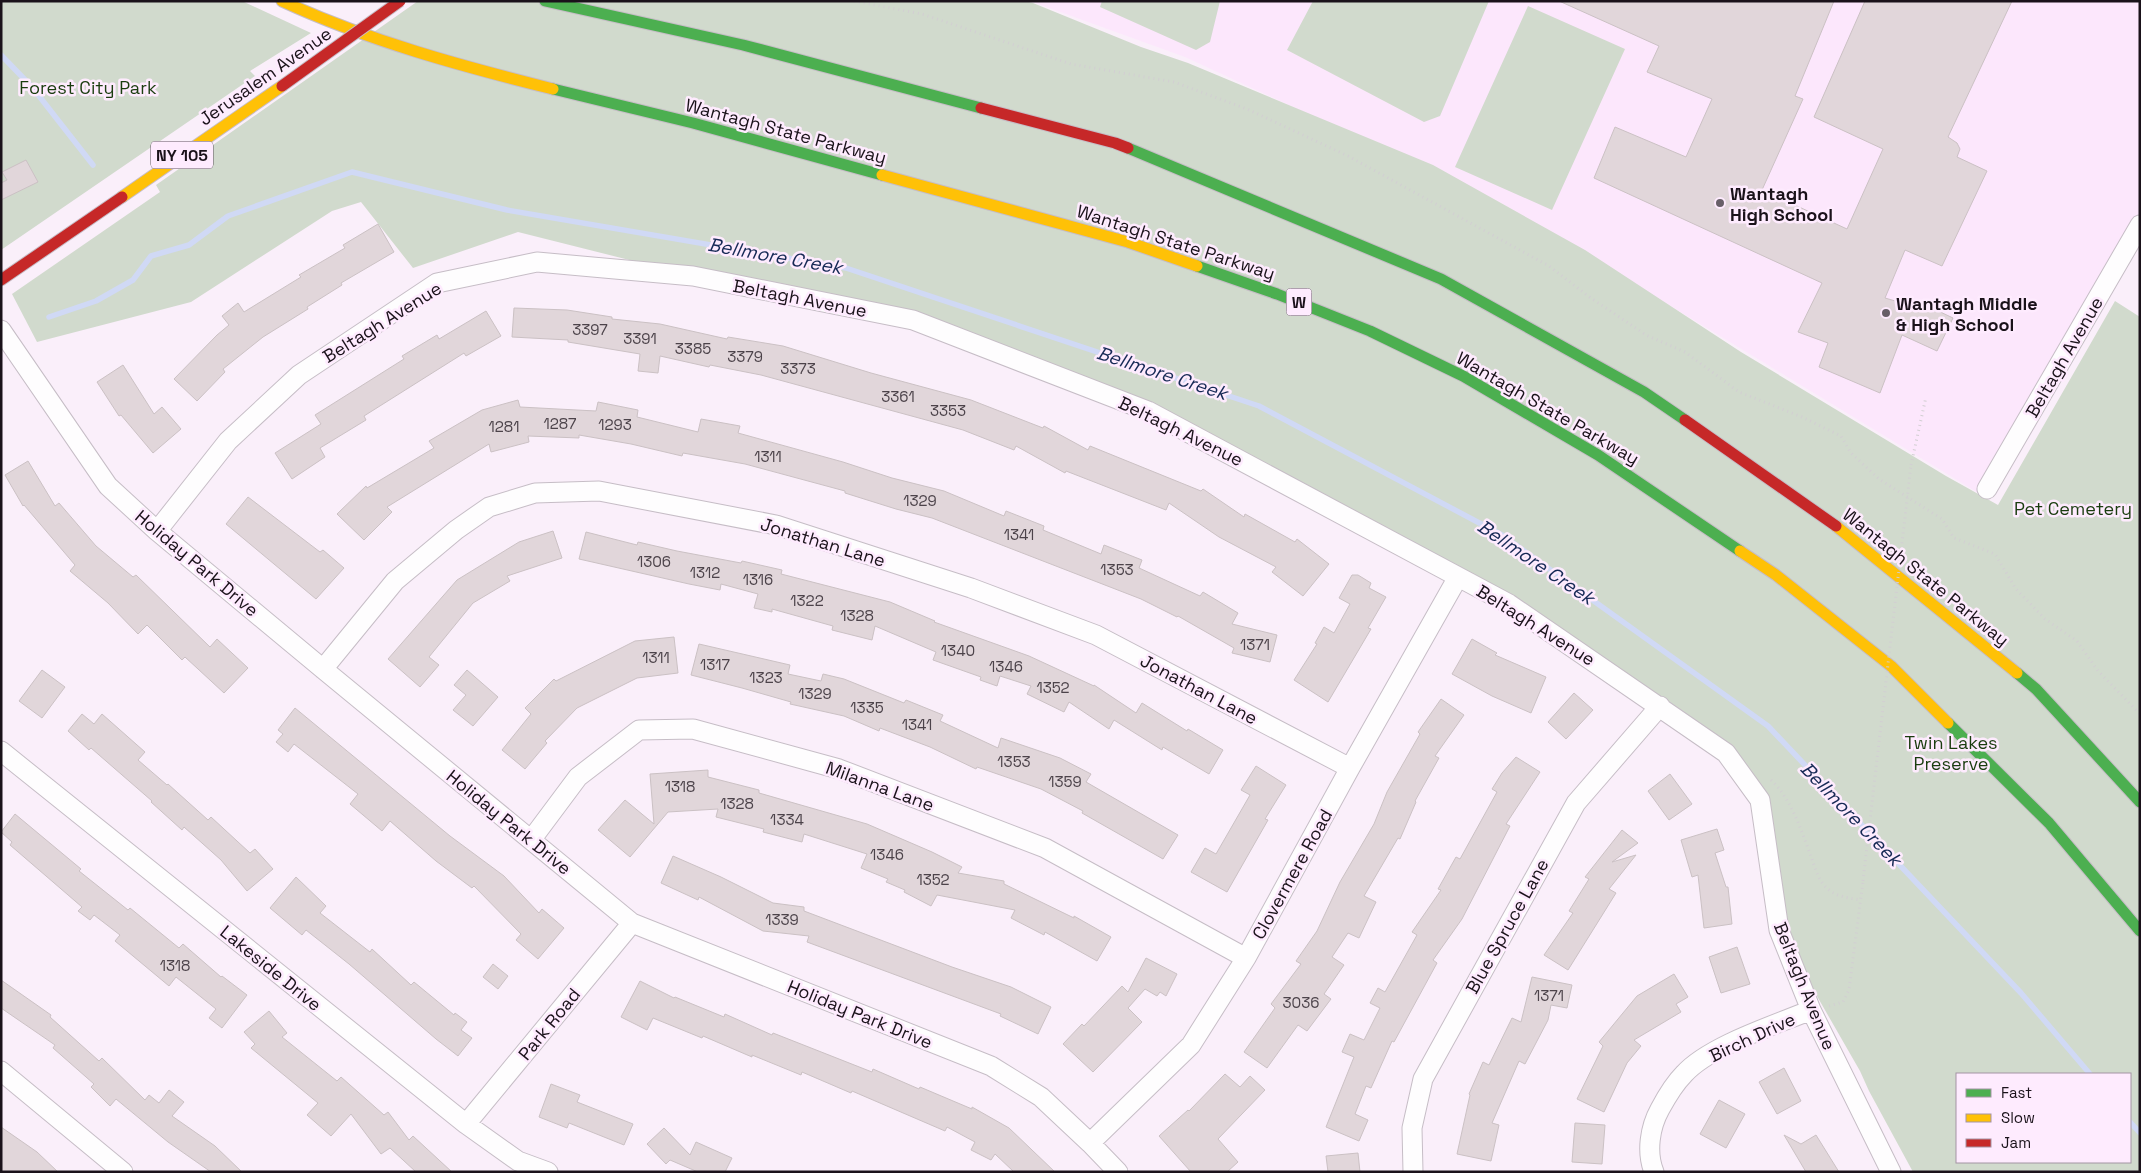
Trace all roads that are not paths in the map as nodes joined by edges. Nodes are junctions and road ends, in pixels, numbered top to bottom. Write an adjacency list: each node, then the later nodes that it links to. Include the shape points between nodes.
1 (282, 1): 17 (main road, Wantagh State Parkway / W, via 397,46 484,72 693,123 1128,242 1277,294 1370,331 1462,376 1598,455 1776,575 1891,666 2049,822)
2 (400, 1): 5 (main road, Jerusalem Avenue / NY 105, bridge)
3 (544, 1): 14 (main road, Wantagh State Parkway, via 743,45 1115,142 1440,279 1644,392 1820,513 2036,689)
4 (2140, 225): 7 (street, Beltagh Avenue)
5 (1, 280)
6 (1, 330): 8 (street, Holiday Park Drive, via 108,486)
7 (1987, 489)
8 (157, 531): 9 (street, Beltagh Avenue, via 228,440 299,375 437,283 537,262 692,276 913,320 1148,412); 10 (street, Holiday Park Drive)
9 (1458, 577): 11 (street, Beltagh Avenue, via 1509,604); 13 (street, Clovermere Road)
10 (323, 669): 13 (street, Jonathan Lane, via 394,581 489,507 535,493 599,492 776,525 980,591 1096,635); 15 (street, Holiday Park Drive)
11 (1660, 706): 19 (street, Beltagh Avenue, via 1726,753 1760,800 1778,930); 26 (street, Blue Spruce Lane, via 1576,803 1424,1079 1412,1128)
12 (1, 751): 21 (street, Lakeside Drive)
13 (1350, 768): 18 (street, Clovermere Road)
14 (2140, 802)
15 (532, 840): 16 (street, Holiday Park Drive); 18 (street, Milanna Lane, via 578,777 639,730 693,729 840,769 1045,848)
16 (632, 923): 21 (street, Park Road); 22 (street, Holiday Park Drive, via 991,1066 1041,1097)
17 (2140, 931)
18 (1246, 958): 22 (street, Clovermere Road, via 1191,1045)
19 (1811, 1010): 27 (street, Birch Drive, via 1717,1050 1685,1072 1652,1124 1650,1162); 28 (street, Beltagh Avenue)
20 (1, 1071): 23 (street)
21 (466, 1124): 24 (street, Lakeside Drive, via 518,1161)
22 (1090, 1143): 25 (street, Holiday Park Drive)
23 (123, 1172)
24 (548, 1172)
25 (1118, 1172)
26 (1413, 1172)
27 (1654, 1172)
28 (1891, 1172)

